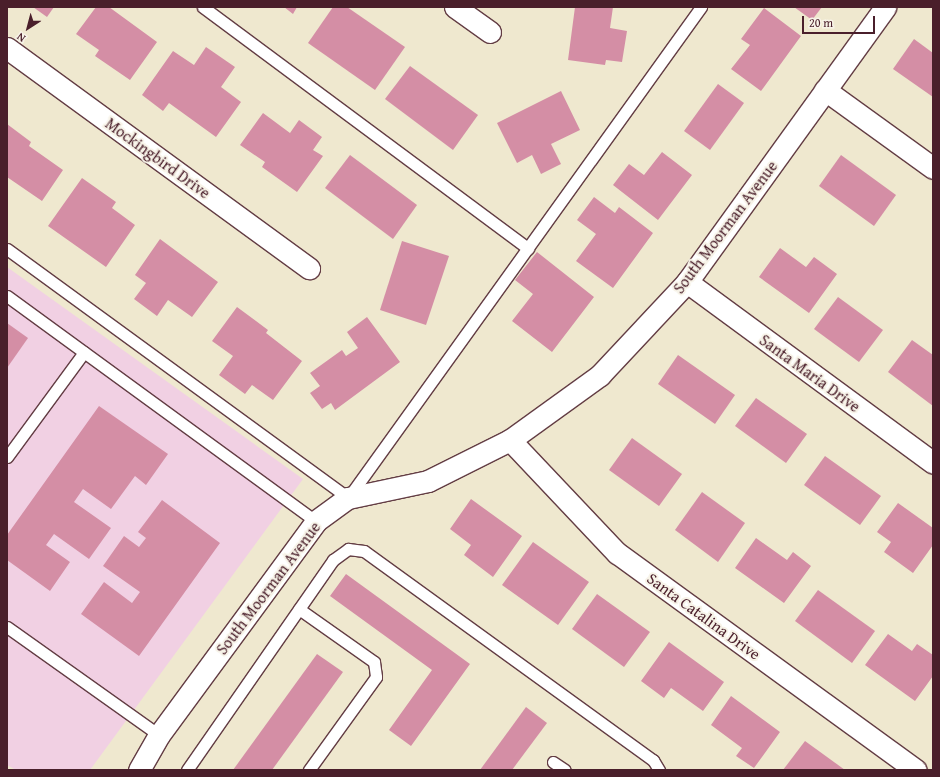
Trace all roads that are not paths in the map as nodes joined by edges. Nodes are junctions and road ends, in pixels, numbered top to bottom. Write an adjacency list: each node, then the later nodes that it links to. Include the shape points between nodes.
1 (204, 7): 9 (lane)
2 (456, 7): 5 (street)
3 (701, 7): 9 (lane)
4 (885, 7): 7 (street, South Moorman Avenue)
5 (490, 32)
6 (7, 48): 11 (street, Mockingbird Drive)
7 (825, 90): 8 (street); 12 (street, South Moorman Avenue)
8 (933, 168)
9 (528, 248): 18 (lane)
10 (7, 249): 18 (lane)
11 (309, 268)
12 (687, 282): 15 (street, South Moorman Avenue, via 600,375); 17 (street, Santa Maria Drive)
13 (7, 296): 14 (lane)
14 (84, 352): 16 (lane); 19 (lane)
15 (510, 440): 18 (street, South Moorman Avenue, via 428,481); 29 (street, Santa Catalina Drive, via 617,553)
16 (7, 457)
17 (933, 464)
18 (348, 498): 19 (street, South Moorman Avenue)
19 (316, 521): 22 (street, South Moorman Avenue)
20 (299, 609): 25 (lane); 26 (lane, via 374,662 376,677); 28 (lane, via 333,560 348,549 364,551 653,760)
21 (7, 627): 22 (lane)
22 (160, 735): 24 (street, South Moorman Avenue)
23 (554, 762): 27 (lane)
24 (139, 770)
25 (187, 770)
26 (309, 770)
27 (565, 770)
28 (659, 770)
29 (916, 770)

